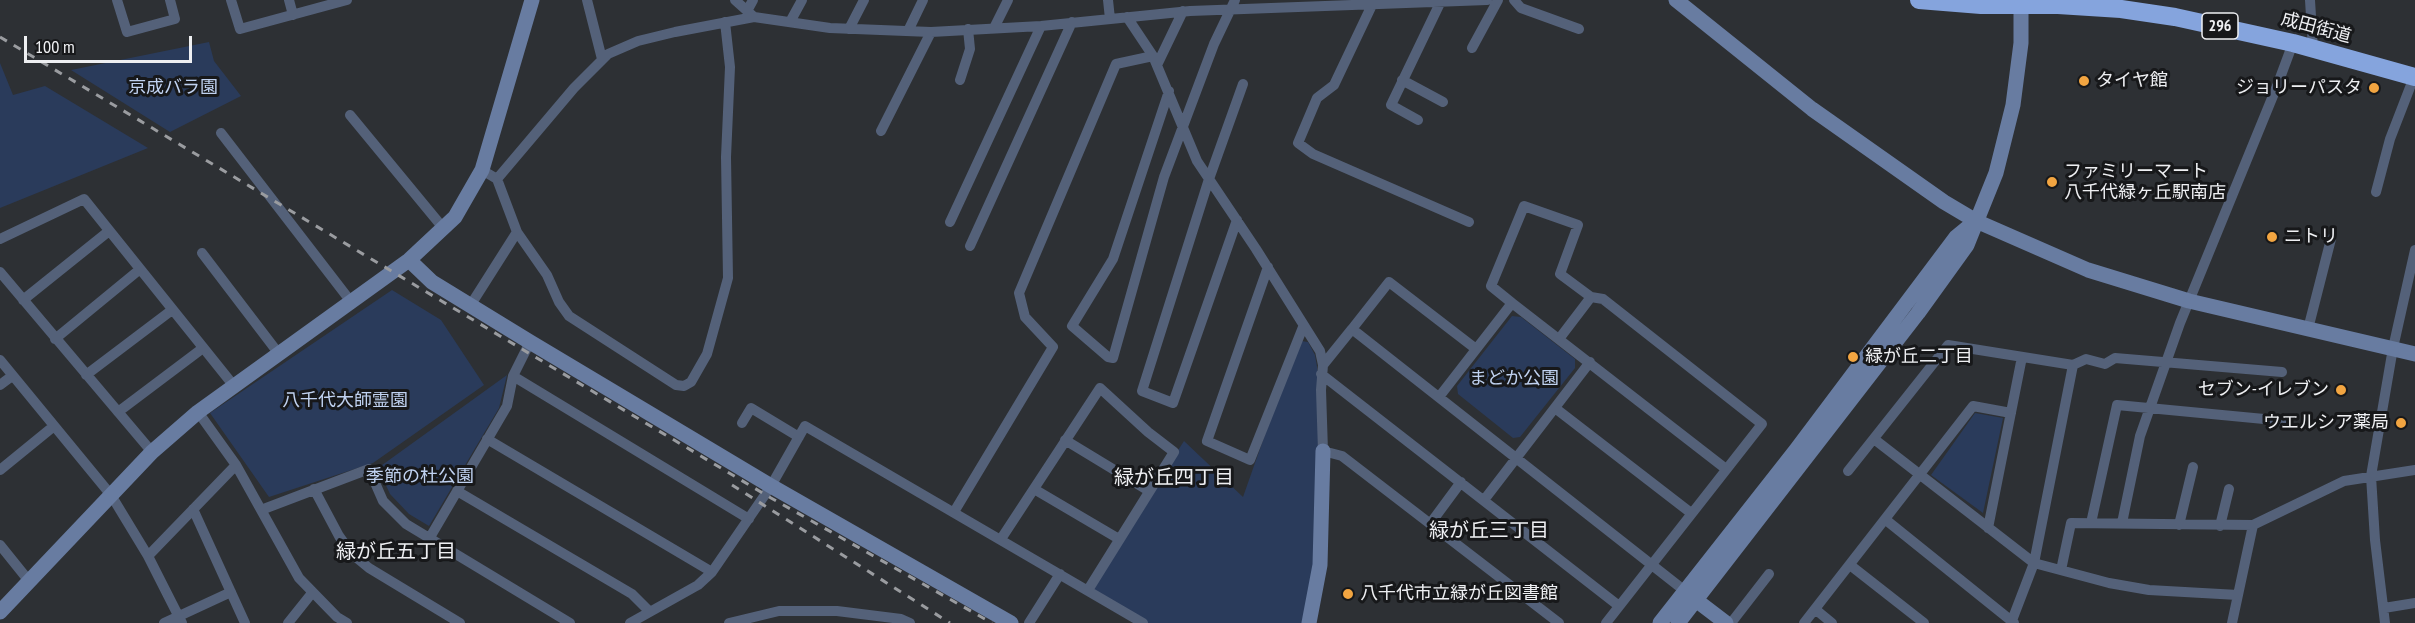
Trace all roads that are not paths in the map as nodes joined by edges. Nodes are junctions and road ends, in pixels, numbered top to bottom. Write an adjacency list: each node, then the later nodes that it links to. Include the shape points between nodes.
1 (117, 0): 2 (street, via 127,32 175,19)
2 (170, 0)
3 (231, 0): 29 (street, via 240,29)
4 (289, 0): 29 (street)
5 (346, 0): 29 (street)
6 (532, 0): 58 (street)
7 (587, 0): 45 (street)
8 (735, 0): 28 (street)
9 (753, 0): 28 (street)
10 (802, 0): 33 (street)
11 (864, 0): 36 (street)
12 (922, 0): 40 (street)
13 (1008, 0): 37 (street)
14 (1108, 0): 31 (street)
15 (1235, 0): 27 (street)
16 (1486, 0): 22 (street)
17 (1498, 0): 43 (street)
18 (1514, 0): 39 (street, via 1521,8)
19 (1676, 0): 63 (street, via 1812,109)
20 (1919, 0): 23 (highway, 成田街道 / 296)
21 (2310, 0): 44 (street)
22 (1441, 2): 25 (street); 49 (street)
23 (2021, 3): 42 (highway, 成田街道 / 296, via 2175,16); 63 (street, via 2013,105 1996,173)
24 (1288, 4): 25 (street); 27 (street)
25 (1372, 5): 65 (street, via 1334,85 1317,98 1298,143 1313,154)
26 (1187, 7): 27 (street); 30 (street); 46 (street)
27 (1230, 11): 55 (street)
28 (751, 14): 32 (street); 33 (street)
29 (293, 15)
30 (1127, 17): 31 (street); 46 (street)
31 (1110, 18): 34 (street)
32 (726, 22): 45 (street, via 638,41); 68 (street, via 730,67 726,158 728,278 707,354 691,382 676,385 569,316 547,274)
33 (790, 22): 36 (street)
34 (1072, 22): 35 (street); 71 (street)
35 (1041, 26): 37 (street); 64 (street)
36 (849, 28): 40 (street)
37 (994, 28): 38 (street)
38 (968, 29): 41 (street); 48 (street, via 970,49)
39 (1579, 29)
40 (908, 31): 41 (street)
41 (931, 32): 56 (street)
42 (2293, 43): 44 (highway, 成田街道 / 296); 80 (street)
43 (1472, 48)
44 (2313, 49): 47 (highway, 成田街道 / 296)
45 (602, 59): 59 (street)
46 (1155, 60): 51 (street); 143 (street, via 1116,64 1019,293 1025,317 1053,347)
47 (2415, 77): 61 (street, via 2390,139)
48 (960, 80)
49 (1402, 80): 52 (street); 54 (street, via 1391,105)
50 (1244, 84): 60 (street)
51 (1168, 91): 55 (street); 55 (street, via 1113,259 1072,326 1108,357 1113,358)
52 (1443, 102)
53 (350, 115): 66 (street)
54 (1418, 120)
55 (1182, 125): 60 (street)
56 (881, 131)
57 (221, 133): 81 (street)
58 (482, 170): 59 (street); 66 (street)
59 (497, 179): 68 (street)
60 (1209, 179): 62 (street); 62 (street, via 1142,391 1173,403)
61 (2376, 192)
62 (1237, 220): 75 (street)
63 (1976, 221): 80 (street, via 2088,270); 170 (street, via 1967,245 1918,313)
64 (950, 222)
65 (1469, 222)
66 (444, 229): 74 (street)
67 (109, 231): 69 (street, via 84,199); 76 (street); 79 (street)
68 (517, 232): 83 (street)
69 (0, 239)
70 (2331, 239): 87 (street)
71 (970, 246)
72 (2415, 250): 92 (street)
73 (202, 253): 94 (street)
74 (409, 260): 81 (street); 83 (street, via 432,282)
75 (1268, 267): 85 (street); 85 (street, via 1207,441 1250,460)
76 (139, 270): 84 (street); 88 (street)
77 (0, 272): 79 (street)
78 (1591, 297): 82 (street, via 1560,274 1578,225 1524,206 1491,286); 89 (street); 126 (street, via 1603,299 1762,424)
79 (23, 300): 88 (street)
80 (2189, 301): 87 (street); 99 (street)
81 (352, 303): 94 (street)
82 (1512, 303): 89 (street); 93 (street)
83 (470, 306): 90 (street)
84 (172, 310): 91 (street); 103 (street)
85 (1303, 327): 101 (street, via 1320,351)
86 (1352, 329): 93 (street, via 1389,282); 101 (street); 108 (street)
87 (2308, 329): 92 (street)
88 (55, 339): 103 (street)
89 (1559, 339): 98 (street)
90 (530, 342): 105 (street); 133 (street)
91 (203, 348): 107 (street); 111 (street)
92 (2393, 348): 95 (street); 131 (street)
93 (1476, 349): 108 (street)
94 (279, 354): 107 (street)
95 (2415, 354)
96 (2022, 357): 100 (street); 113 (street); 119 (street, via 1948,345)
97 (0, 360): 104 (street)
98 (1590, 362): 109 (street); 126 (street)
99 (2165, 364): 100 (street, via 2115,358 2105,364 2086,359); 102 (street); 110 (street)
100 (2073, 365): 160 (street)
101 (1322, 369): 121 (street); 132 (street)
102 (2283, 372)
103 (86, 375): 111 (street)
104 (12, 376): 106 (street); 116 (street)
105 (513, 376): 118 (street, via 507,406); 145 (street)
106 (0, 385)
107 (234, 386): 112 (street)
108 (1439, 397): 123 (street)
109 (1555, 408): 123 (street); 144 (street)
110 (2150, 408): 114 (street); 147 (street, via 2117,405); 148 (street, via 2140,436)
111 (118, 412): 122 (street)
112 (198, 412): 122 (street); 124 (street)
113 (2011, 413): 130 (street, via 1973,406); 153 (street)
114 (2284, 422)
115 (742, 423): 117 (street, via 751,408)
116 (54, 426): 127 (street); 139 (street)
117 (799, 437): 133 (street); 143 (street, via 805,426)
118 (488, 439): 137 (street); 163 (street)
119 (1874, 439): 129 (street); 130 (street)
120 (1065, 440): 135 (street); 138 (street); 138 (street, via 1100,388 1174,452)
121 (1323, 451): 149 (street, via 1342,456); 193 (street, via 1320,565)
122 (152, 452): 139 (street)
123 (1516, 458): 140 (street); 159 (street)
124 (236, 465): 141 (street); 142 (street)
125 (2193, 467): 150 (street)
126 (1726, 469): 144 (street)
127 (0, 470)
128 (2415, 470): 131 (street)
129 (1848, 471)
130 (1919, 475): 146 (street); 153 (street)
131 (2371, 476): 151 (street, via 2344,482); 174 (street)
132 (1461, 482): 140 (street); 149 (street)
133 (771, 486): 145 (street); 190 (street)
134 (314, 489): 142 (street); 154 (street, via 369,469 383,501 406,524); 185 (street, via 352,554)
135 (1034, 489): 155 (street); 156 (street)
136 (2229, 489): 152 (street)
137 (457, 491): 154 (street); 176 (street, via 632,594)
138 (1149, 491): 156 (street)
139 (111, 495): 158 (street); 166 (street)
140 (1484, 500): 173 (street)
141 (193, 509): 158 (street); 168 (street)
142 (261, 510): 169 (street, via 299,579)
143 (954, 512): 155 (street)
144 (1691, 513): 159 (street)
145 (749, 519): 163 (street)
146 (1886, 520): 161 (street); 180 (street)
147 (2091, 523): 148 (street); 162 (street, via 2071,523)
148 (2122, 523): 150 (street)
149 (1430, 524): 194 (street)
150 (2179, 525): 152 (street)
151 (2253, 525): 152 (street); 171 (street)
152 (2220, 526)
153 (1988, 528): 160 (street)
154 (429, 539): 186 (street)
155 (1001, 539): 164 (street)
156 (1119, 539): 167 (street)
157 (0, 545): 166 (street)
158 (148, 556): 178 (street)
159 (1652, 563): 170 (street); 173 (street)
160 (2034, 563): 162 (street); 180 (street)
161 (1850, 565): 175 (street); 202 (street)
162 (2061, 570): 171 (street, via 2149,590)
163 (712, 573): 176 (street, via 698,585)
164 (1060, 574): 167 (street); 191 (street)
165 (1769, 574): 199 (street)
166 (29, 581): 177 (street)
167 (1088, 590): 192 (street)
168 (231, 592): 178 (street); 182 (street)
169 (312, 593): 183 (street); 184 (street)
170 (1690, 595): 196 (street); 197 (street); 198 (street)
171 (2238, 595): 203 (street)
172 (2415, 603): 174 (street)
173 (1619, 606): 195 (street)
174 (2384, 608): 204 (street)
175 (1815, 609): 200 (street); 201 (street)
176 (649, 610): 187 (street)
177 (0, 612)
178 (181, 619): 181 (street)
179 (758, 620): 188 (street); 189 (street, via 779,611 837,611)
180 (2012, 622)
181 (164, 623)
182 (245, 623)
183 (288, 623)
184 (347, 623)
185 (460, 623)
186 (570, 623)
187 (630, 623)
188 (729, 623)
189 (910, 623)
190 (1011, 623)
191 (1029, 623)
192 (1143, 623)
193 (1309, 623)
194 (1559, 623)
195 (1606, 623)
196 (1659, 623)
197 (1678, 623)
198 (1726, 623)
199 (1731, 623)
200 (1804, 623)
201 (1832, 623)
202 (1924, 623)
203 (2232, 623)
204 (2385, 623)

